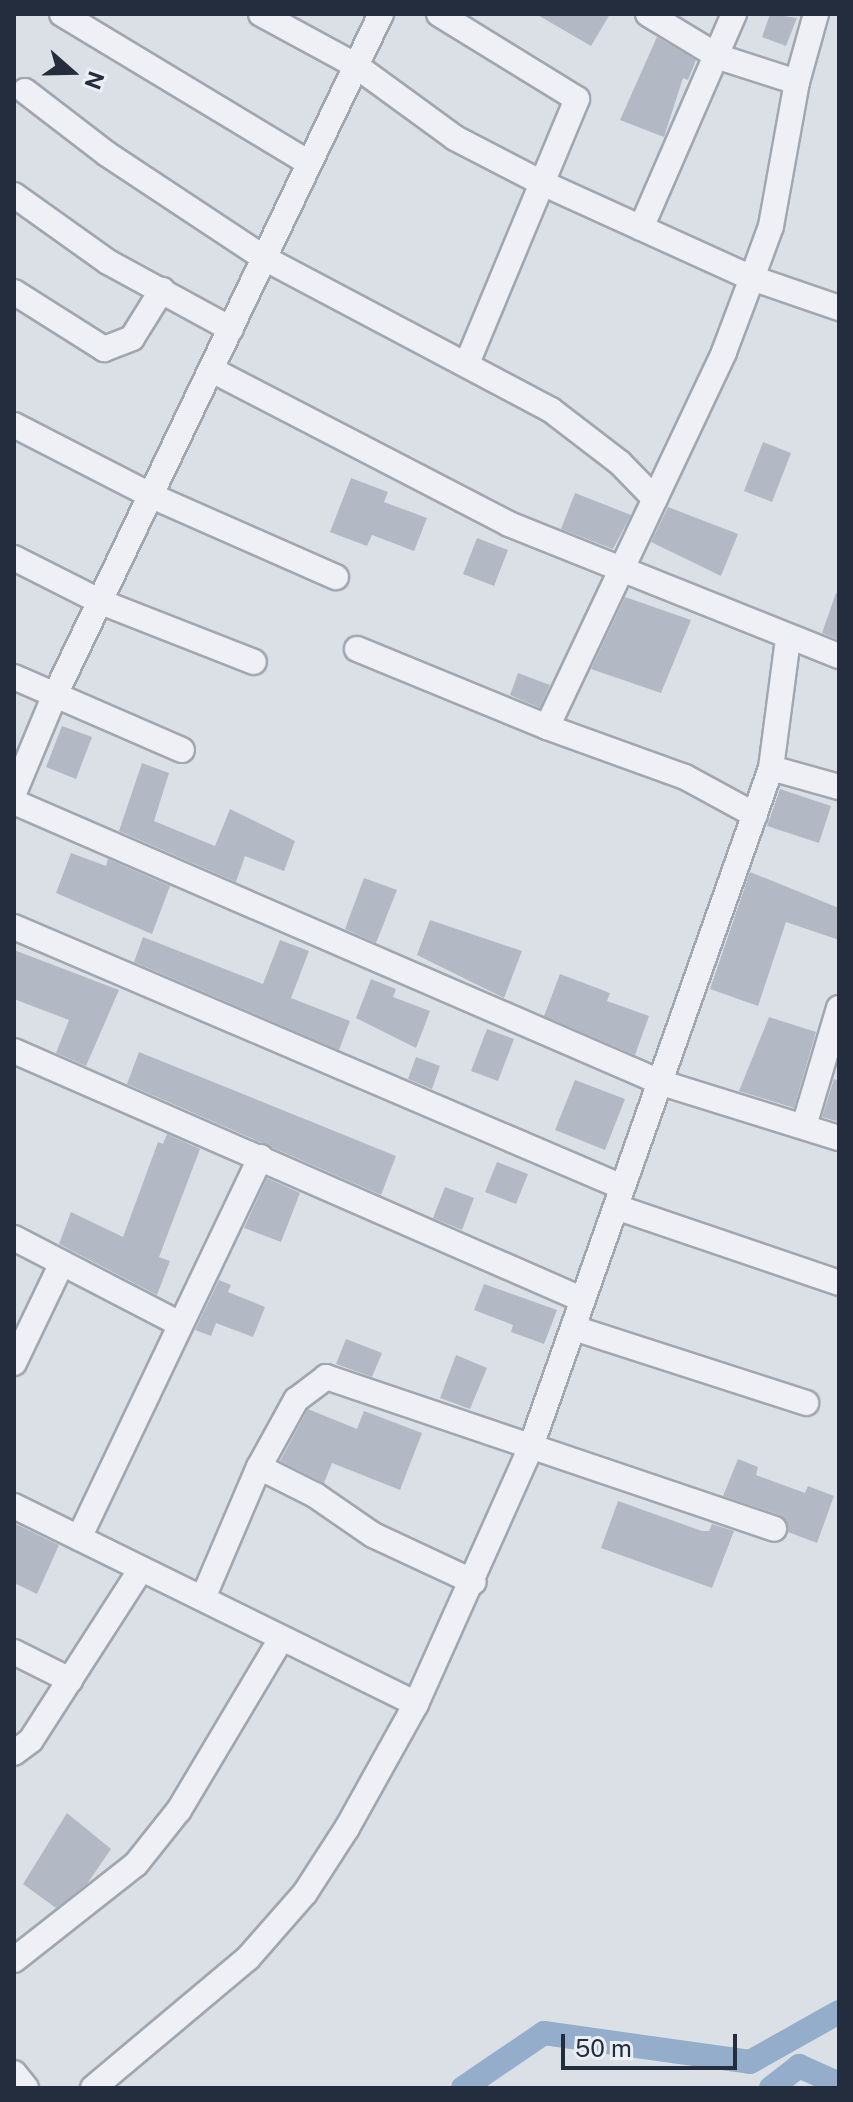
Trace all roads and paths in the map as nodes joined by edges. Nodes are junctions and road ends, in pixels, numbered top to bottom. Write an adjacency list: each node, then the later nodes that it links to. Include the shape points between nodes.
1 (62, 14): 12 (street)
2 (261, 14): 9 (street)
3 (381, 14): 9 (street)
4 (439, 14): 13 (street, via 577,99)
5 (648, 14): 8 (street)
6 (734, 14): 8 (street)
7 (816, 14): 10 (street)
8 (719, 57): 10 (street); 15 (street)
9 (355, 65): 12 (street); 13 (street, via 455,138)
10 (797, 82): 17 (street, via 780,185)
11 (25, 91): 16 (street, via 107,154)
12 (309, 163): 16 (street)
13 (540, 182): 15 (street); 22 (street)
14 (14, 195): 18 (street, via 108,262)
15 (641, 228): 17 (street)
16 (264, 258): 21 (street); 22 (street)
17 (752, 278): 20 (street); 26 (street)
18 (162, 290): 19 (street, via 132,338 104,349); 21 (street)
19 (14, 292)
20 (839, 308)
21 (231, 329): 23 (street)
22 (467, 363): 26 (street, via 583,431)
23 (212, 370): 25 (street); 28 (street, via 440,492)
24 (14, 425): 25 (street)
25 (152, 496): 29 (street); 30 (street)
26 (655, 499): 28 (street)
27 (14, 558): 30 (street)
28 (622, 570): 31 (street); 37 (street)
29 (336, 577)
30 (101, 602): 34 (street); 36 (street)
31 (788, 639): 33 (street); 39 (street)
32 (357, 649): 37 (street)
33 (839, 656)
34 (254, 662)
35 (14, 677): 36 (street)
36 (54, 697): 38 (street); 41 (street)
37 (547, 727): 43 (street, via 685,777)
38 (182, 750)
39 (771, 768): 40 (street); 43 (street)
40 (839, 787)
41 (14, 793)
42 (14, 802): 47 (street)
43 (755, 815): 47 (street)
44 (14, 927): 51 (street)
45 (839, 1008): 48 (street)
46 (14, 1051): 50 (street)
47 (662, 1083): 48 (street); 51 (street)
48 (804, 1126): 49 (street)
49 (839, 1138)
50 (261, 1157): 55 (street); 56 (street)
51 (618, 1197): 54 (street); 55 (street)
52 (14, 1238): 53 (street)
53 (62, 1263): 56 (street); 58 (street)
54 (839, 1283)
55 (581, 1299): 57 (street)
56 (180, 1324): 64 (street)
57 (574, 1328): 59 (street); 60 (street)
58 (14, 1363)
59 (806, 1403)
60 (530, 1449): 61 (street, via 326,1377 296,1400); 63 (street); 66 (street)
61 (259, 1467): 66 (street, via 329,1503 373,1535); 67 (street)
62 (14, 1506): 64 (street)
63 (774, 1529)
64 (79, 1538): 65 (street)
65 (141, 1569): 67 (street); 70 (street)
66 (474, 1582): 71 (street)
67 (203, 1598): 68 (street)
68 (281, 1639): 71 (street); 73 (street, via 179,1810 136,1864)
69 (14, 1652): 70 (street)
70 (70, 1680): 72 (street, via 31,1740)
71 (416, 1704): 76 (street, via 305,1893 248,1958)
72 (14, 1753)
73 (14, 1960)
74 (14, 2073): 75 (street)
75 (26, 2088)
76 (93, 2088)

